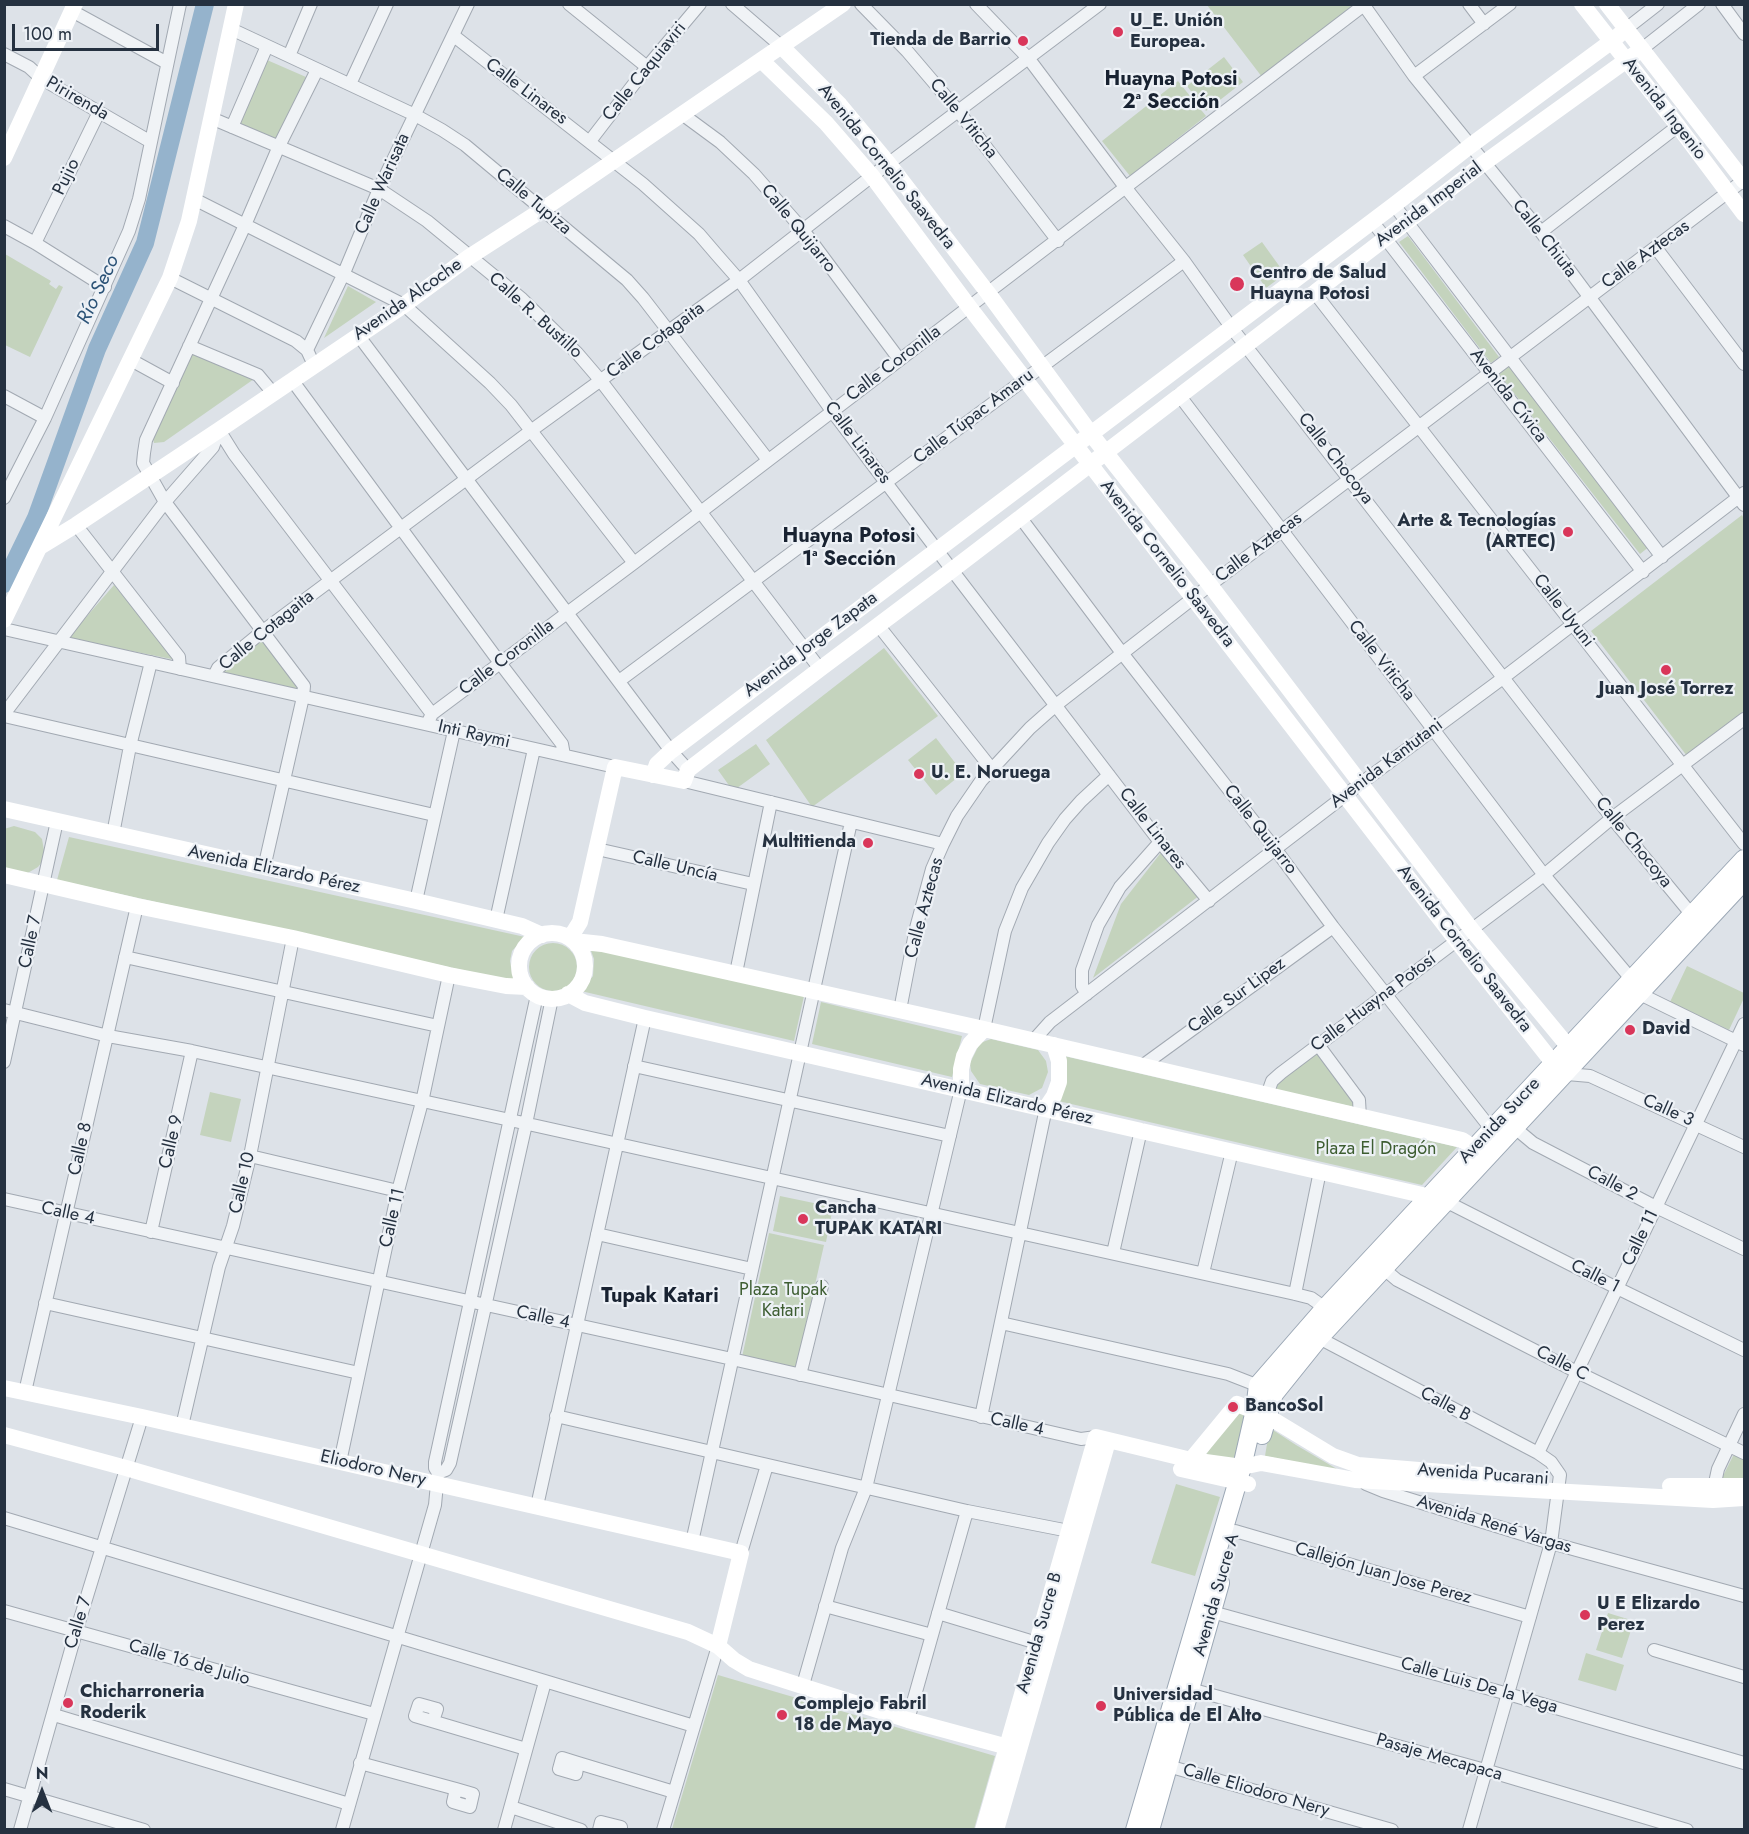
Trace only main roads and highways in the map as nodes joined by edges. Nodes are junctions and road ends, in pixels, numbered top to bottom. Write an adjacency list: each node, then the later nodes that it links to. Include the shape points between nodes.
1 (1744, 859): 3 (main road, Avenida Sucre, via 1692,915)
2 (1744, 881): 3 (main road, Avenida Sucre)
3 (1636, 987): 4 (main road, Avenida Sucre)
4 (1560, 1069): 5 (main road, Avenida Sucre); 5 (main road, Avenida Sucre, via 1515,1128)
5 (1497, 1136): 6 (main road, Avenida Sucre)
6 (1439, 1199): 7 (main road, Avenida Sucre, via 1384,1269); 7 (main road, Avenida Sucre, via 1325,1308)
7 (1266, 1389): 8 (main road)
8 (1246, 1474): 9 (main road, Avenida Sucre A); 9 (main road, Avenida Sucre A, via 1235,1532 1190,1689)
9 (1161, 1764): 10 (main road, Avenida Sucre A); 11 (main road, Avenida Sucre A)
10 (1135, 1830)
11 (1150, 1830)

